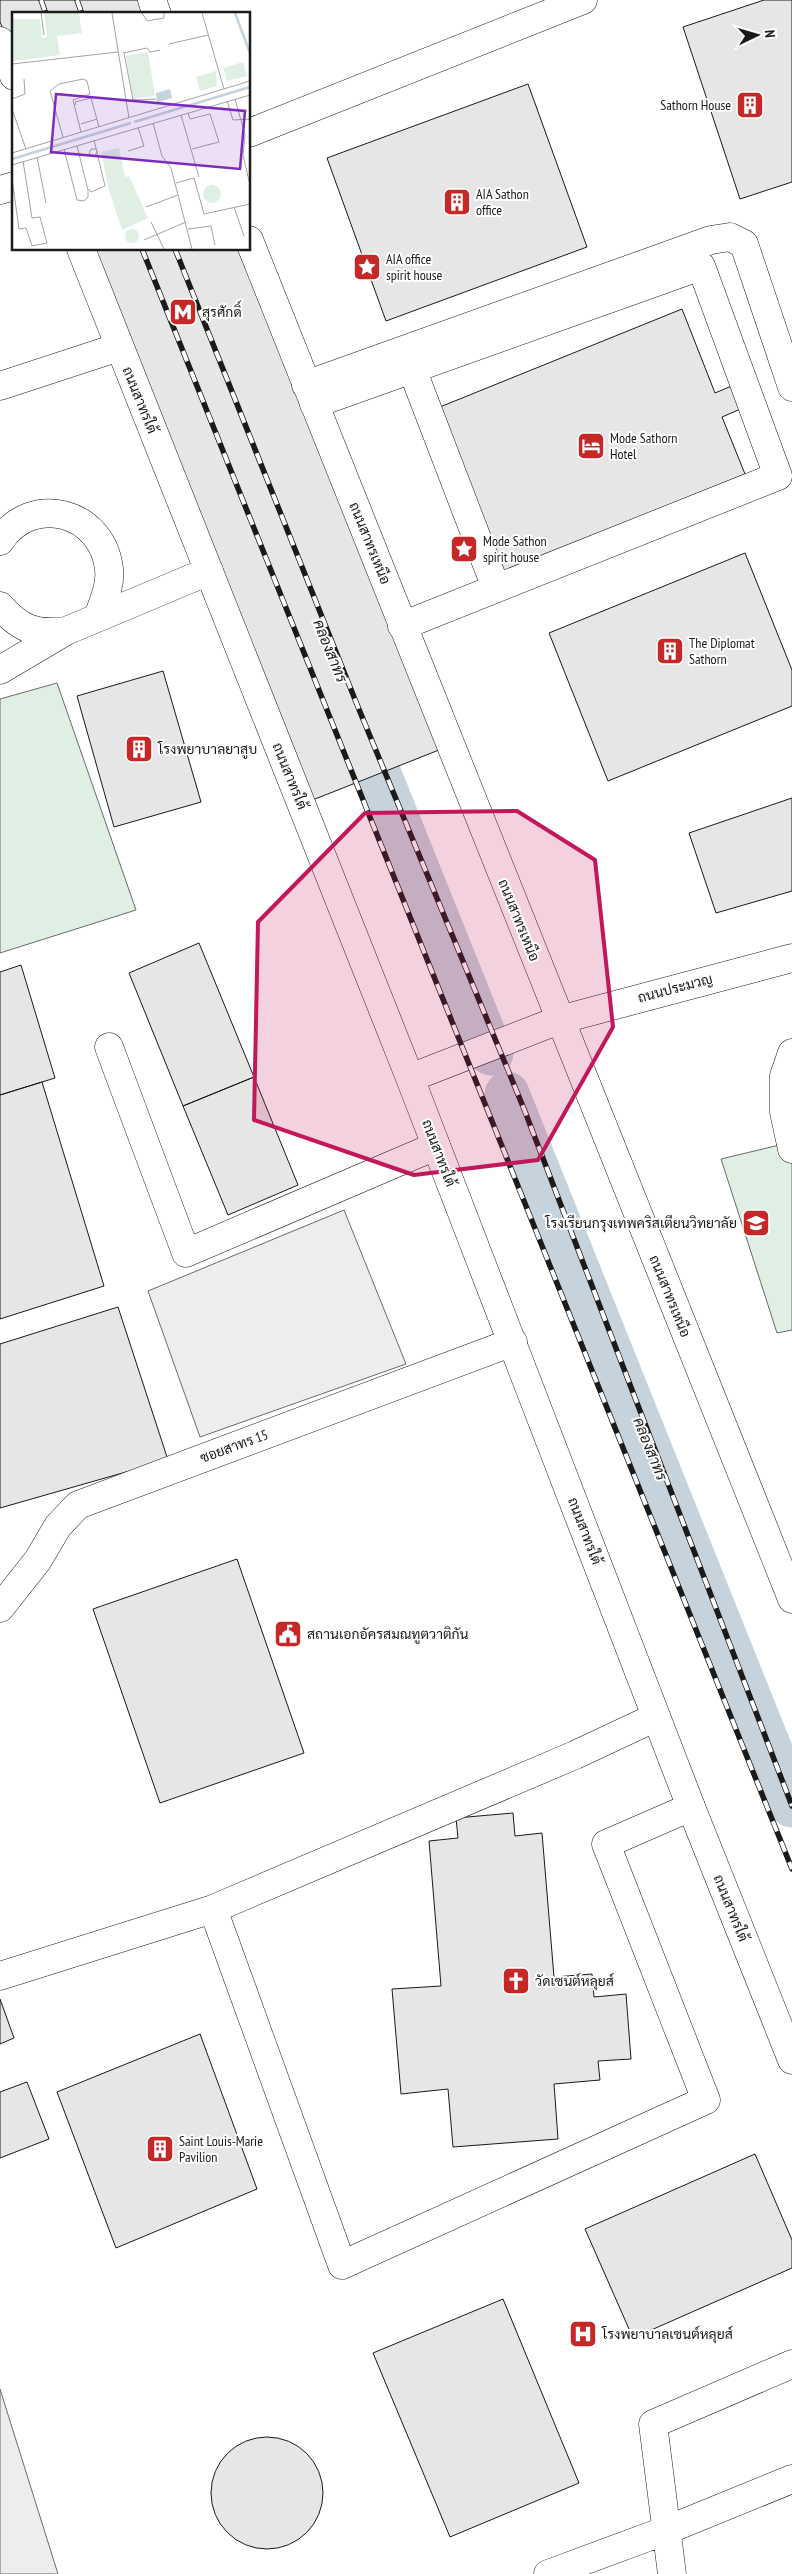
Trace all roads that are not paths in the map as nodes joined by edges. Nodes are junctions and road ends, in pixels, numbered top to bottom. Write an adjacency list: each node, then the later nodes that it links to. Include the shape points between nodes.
1 (152, 0): 3 (main road)
2 (583, 0): 6 (main road)
3 (156, 12)
4 (0, 41): 5 (main road)
5 (12, 71)
6 (250, 133)
7 (250, 243): 13 (main road, ถนนสาทรเหนือ)
8 (81, 250): 9 (main road, ถนนสาทรใต้)
9 (119, 347): 11 (main road); 15 (main road, ถนนสาทรใต้)
10 (412, 369): 13 (main road); 16 (main road); 16 (main road, via 701,266 778,476)
11 (0, 386)
12 (792, 388): 13 (main road, via 744,244 730,236 711,240)
13 (310, 394): 19 (main road, ถนนสาทรเหนือ)
14 (2, 529): 18 (main road, via 41,513 61,514 80,521 95,534 105,551 109,571 108,591)
15 (209, 571): 18 (main road); 26 (main road, ถนนสาทรใต้)
16 (496, 588): 19 (main road)
17 (0, 606): 20 (main road, via 28,629 47,633)
18 (98, 618): 20 (main road)
19 (402, 626): 23 (main road, ถนนสาทรเหนือ)
20 (66, 631): 21 (main road)
21 (0, 670)
22 (792, 958): 23 (main road, ถนนประมวญ)
23 (559, 1020): 26 (main road, ถนนประมวญ); 30 (main road, ถนนสาทรเหนือ)
24 (109, 1047): 27 (main road, via 186,1252)
25 (792, 1054): 28 (main road, via 784,1076 784,1112)
26 (410, 1078): 27 (main road, ถนนสาทรใต้)
27 (436, 1146): 29 (main road, ถนนสาทรใต้)
28 (792, 1149)
29 (513, 1342): 31 (main road, ซอยสาทร 15, via 78,1505 58,1526 38,1560); 32 (main road, ถนนสาทรใต้)
30 (792, 1599)
31 (0, 1608)
32 (656, 1717): 33 (main road, ถนนสาทรใต้); 34 (main road)
33 (691, 1807): 34 (main road, via 606,1844 706,2100 342,2265); 36 (main road, ถนนสาทรใต้)
34 (213, 1909): 35 (main road)
35 (0, 1976)
36 (792, 2060)
37 (792, 2364): 39 (main road, via 653,2424)
38 (792, 2479): 39 (main road)
39 (667, 2530): 40 (main road); 41 (main road)
40 (548, 2574)
41 (672, 2574)

